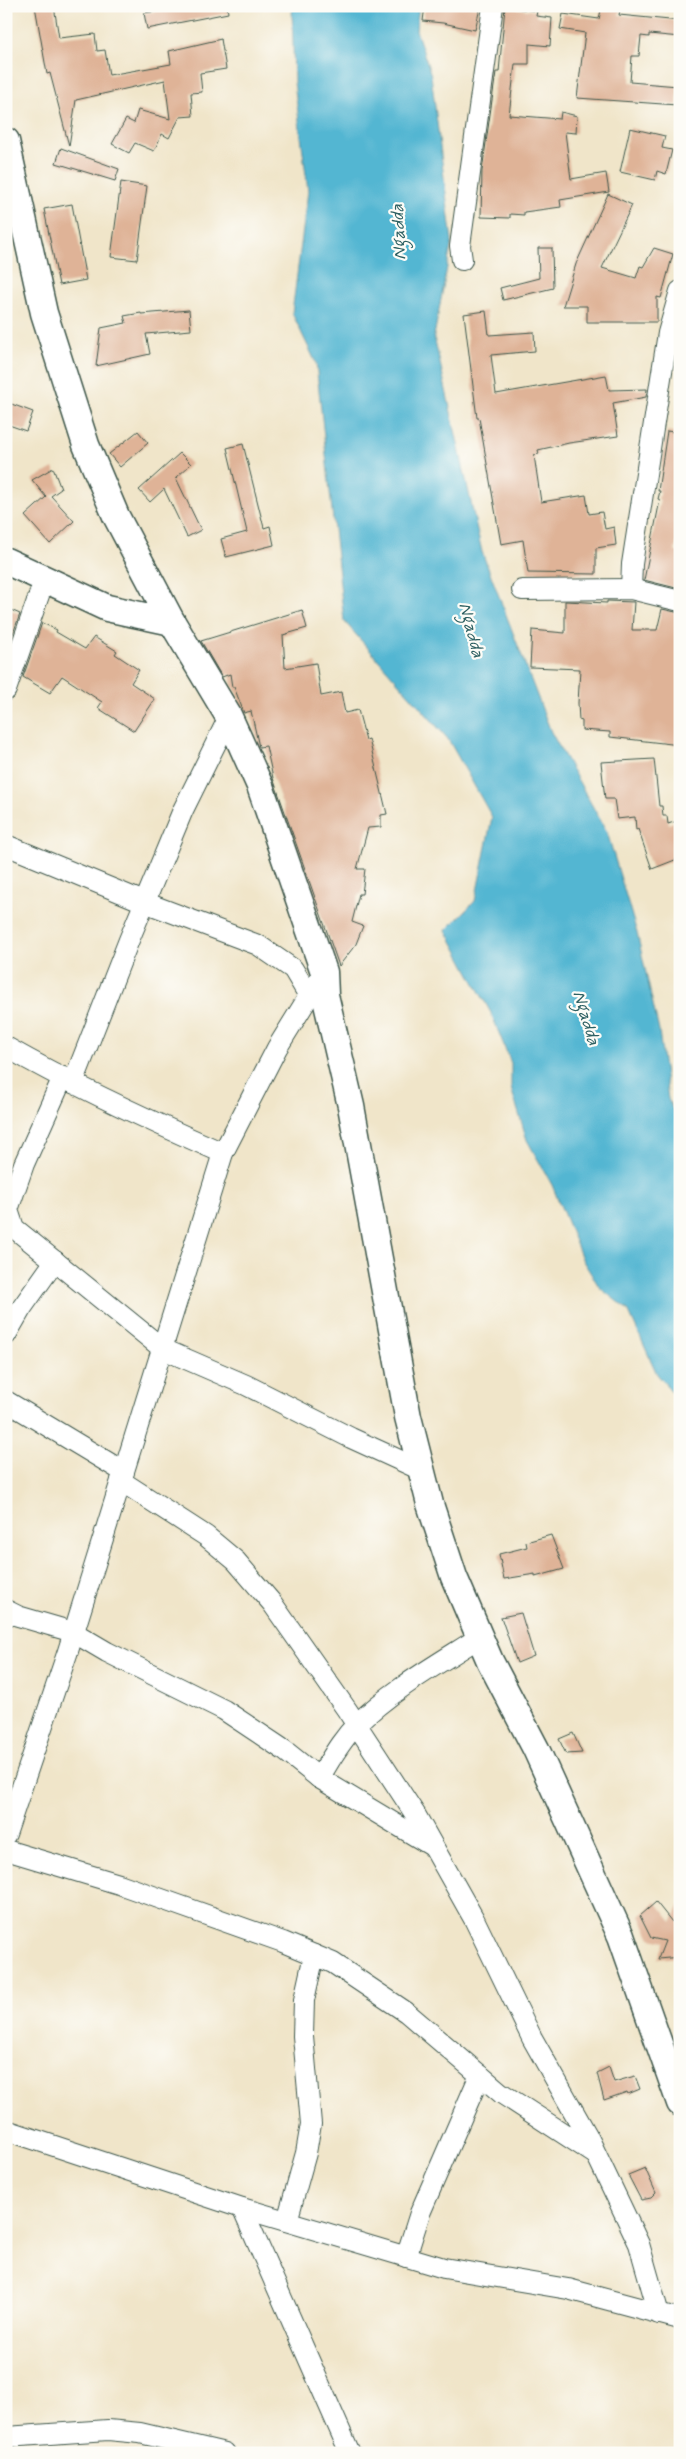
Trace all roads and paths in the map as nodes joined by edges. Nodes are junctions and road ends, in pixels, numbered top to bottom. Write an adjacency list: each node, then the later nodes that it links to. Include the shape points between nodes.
1 (494, 6): 3 (street, via 460,246)
2 (6, 141): 10 (street, via 44,314 86,444 116,516)
3 (462, 260)
4 (680, 291): 7 (street, via 668,333 632,564)
5 (8, 566): 6 (street)
6 (45, 578): 10 (street, via 107,608); 11 (street)
7 (631, 589): 8 (street); 9 (street)
8 (522, 590)
9 (680, 601)
10 (172, 622): 12 (street)
11 (6, 690)
12 (228, 717): 14 (street, via 183,810); 15 (street, via 260,786)
13 (6, 845): 14 (street)
14 (144, 902): 16 (street, via 258,945 293,969); 18 (street)
15 (324, 972): 16 (street); 24 (street, via 325,995 351,1106 408,1417)
16 (308, 996): 19 (street, via 277,1048)
17 (6, 1047): 18 (street)
18 (68, 1080): 19 (street); 20 (street, via 24,1164 8,1210 14,1228)
19 (223, 1153): 22 (street)
20 (55, 1260): 21 (street); 22 (street)
21 (6, 1335)
22 (163, 1349): 24 (street, via 246,1385); 25 (street)
23 (6, 1401): 25 (street)
24 (421, 1470): 28 (street, via 454,1577)
25 (123, 1477): 27 (street); 29 (street, via 236,1561 272,1603)
26 (6, 1610): 27 (street)
27 (73, 1632): 30 (street, via 224,1710); 31 (street)
28 (480, 1637): 29 (street, via 403,1686); 36 (street, via 536,1749 621,1936)
29 (357, 1725): 30 (street, via 336,1749); 32 (street)
30 (319, 1778): 32 (street)
31 (6, 1834)
32 (432, 1846): 38 (street, via 474,1919 532,2038)
33 (6, 1850): 34 (street, via 119,1884)
34 (314, 1954): 35 (street, via 350,1973 406,2012); 40 (street, via 304,2000 311,2124)
35 (480, 2076): 38 (street); 41 (street, via 420,2213)
36 (680, 2102)
37 (6, 2130): 39 (street)
38 (597, 2156): 42 (street, via 639,2244)
39 (242, 2208): 40 (street); 46 (street)
40 (287, 2221): 41 (street)
41 (406, 2257): 42 (street, via 444,2268 568,2289)
42 (659, 2314): 43 (street)
43 (680, 2319)
44 (6, 2437): 45 (street, via 108,2430 140,2433)
45 (225, 2453)
46 (350, 2453)

